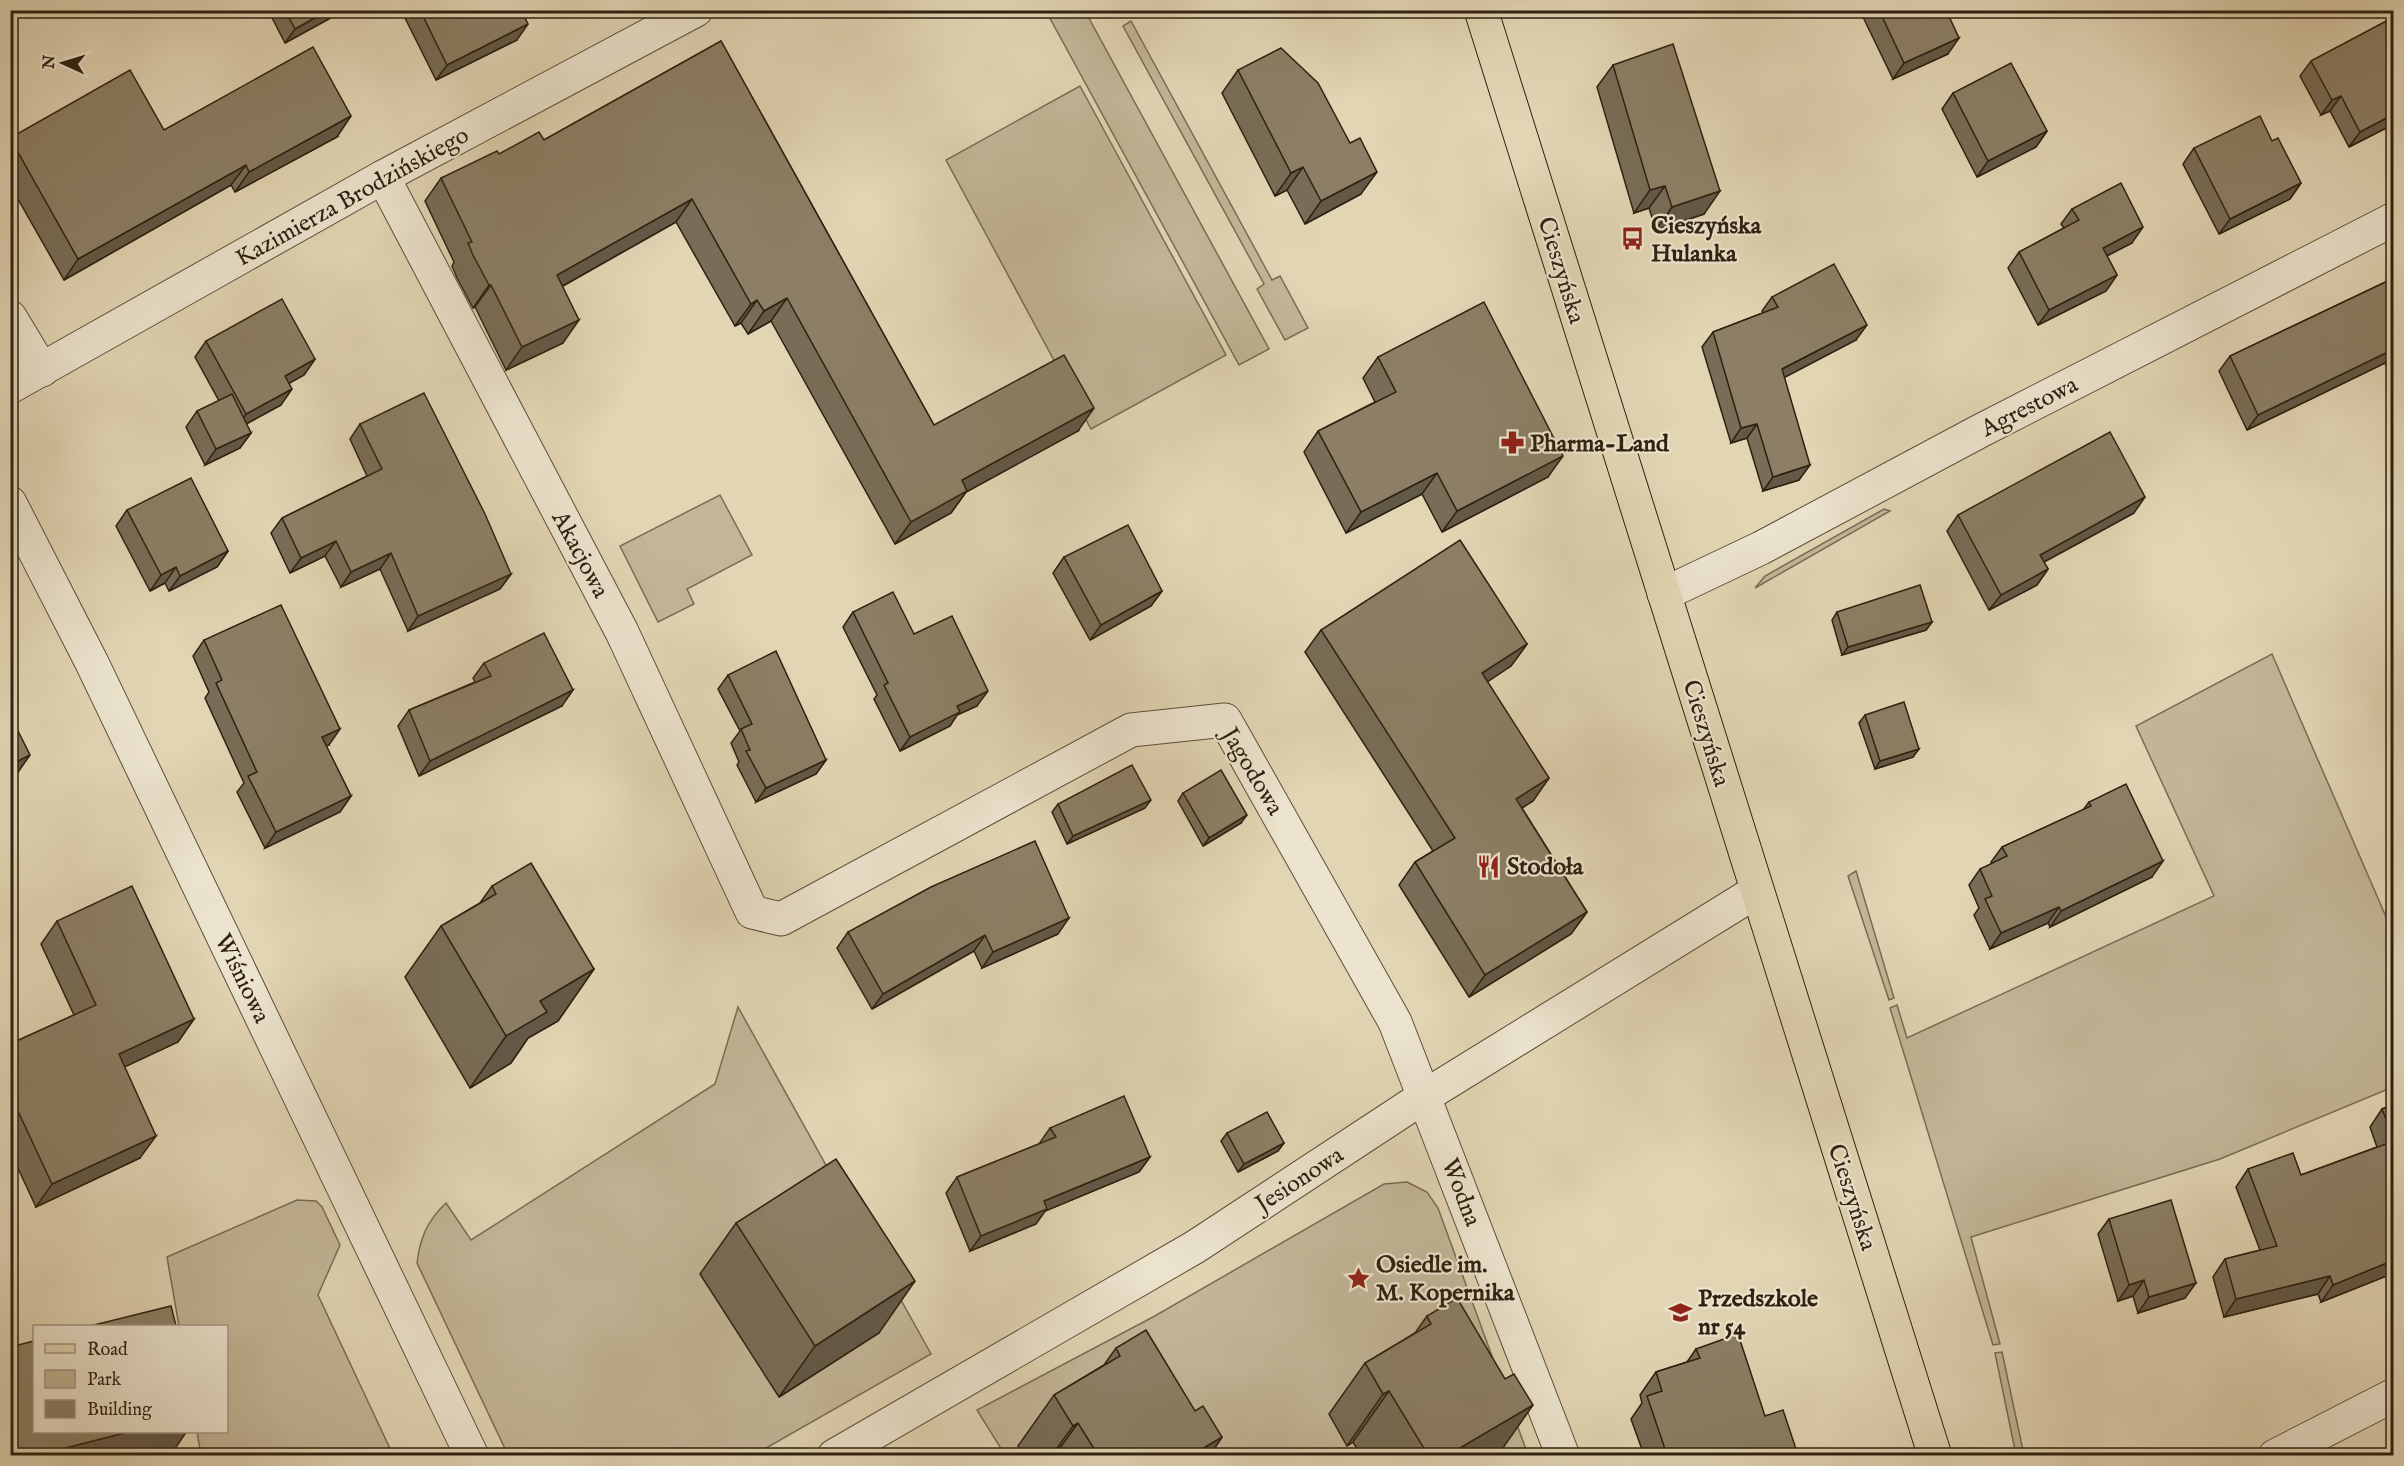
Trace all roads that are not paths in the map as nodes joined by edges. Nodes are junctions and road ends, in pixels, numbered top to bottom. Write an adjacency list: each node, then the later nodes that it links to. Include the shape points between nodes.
1 (696, 10): 3 (street, Kazimierza Brodzińskiego)
2 (1480, 10): 9 (main road, Cieszyńska)
3 (383, 177): 6 (street, Kazimierza Brodzińskiego); 11 (street, Akacjowa, via 622,632 752,912)
4 (2394, 219): 9 (street, Agrestowa, via 1761,548)
5 (10, 317): 6 (street)
6 (42, 370): 7 (street, Kazimierza Brodzińskiego)
7 (10, 387)
8 (10, 503): 14 (street, Wiśniowa, via 92,663)
9 (1664, 594): 10 (main road, Cieszyńska)
10 (1757, 891): 12 (street, Jesionowa); 17 (main road, Cieszyńska)
11 (781, 919): 12 (street, Jagodowa, via 1131,730 1225,720 1395,1022)
12 (1425, 1096): 15 (street, Jesionowa, via 1195,1247); 16 (street, Wodna)
13 (2394, 1395): 18 (street)
14 (471, 1455)
15 (834, 1455)
16 (1563, 1455)
17 (1935, 1455)
18 (2275, 1455)

